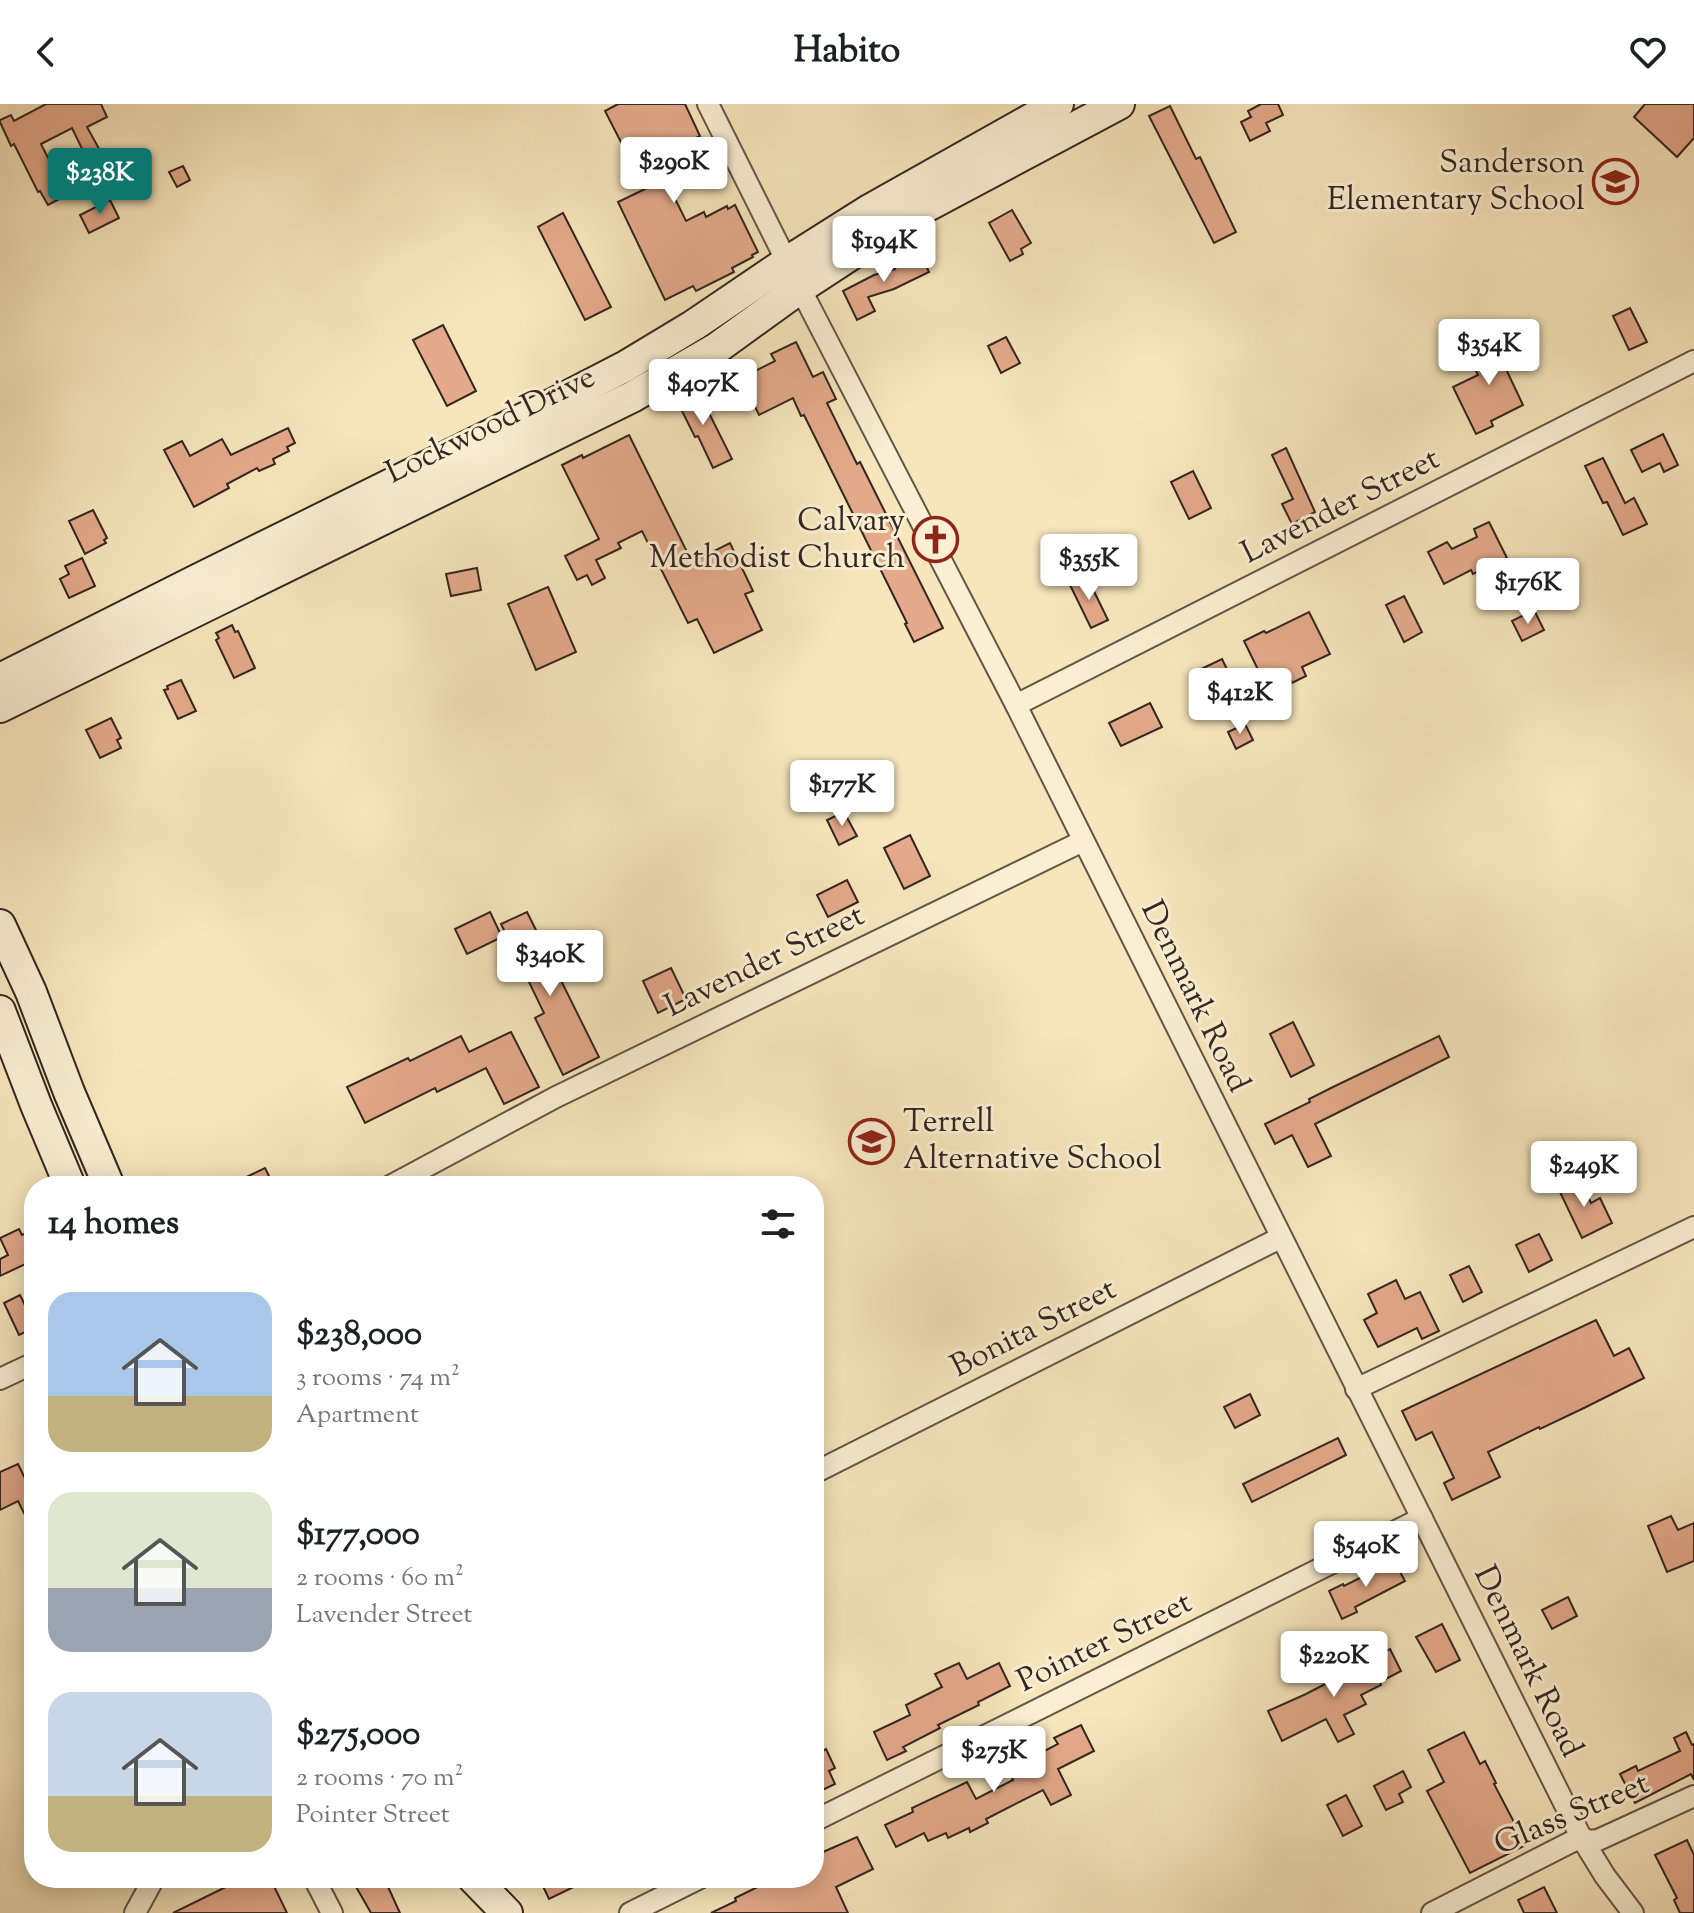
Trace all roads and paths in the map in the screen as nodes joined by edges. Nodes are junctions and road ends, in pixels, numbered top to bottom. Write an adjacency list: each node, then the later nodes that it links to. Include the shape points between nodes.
1 (708, 104): 5 (street, Denmark Road)
2 (1058, 104): 4 (main road, Lockwood Drive)
3 (1119, 104): 4 (main road, Lockwood Drive)
4 (1011, 145): 5 (main road, Lockwood Drive, via 916,212)
5 (794, 275): 7 (main road, Lockwood Drive, via 717,348 632,397 553,420); 9 (street, Denmark Road)
6 (1694, 361): 9 (street, Lavender Street)
7 (203, 592): 8 (main road, Lockwood Drive); 10 (main road, Lockwood Drive)
8 (0, 679)
9 (1016, 705): 11 (street, Denmark Road)
10 (0, 707)
11 (1083, 841): 17 (street, Lavender Street, via 556,1097); 19 (street, Denmark Road)
12 (0, 925): 14 (main road)
13 (4, 1021): 14 (main road); 15 (main road)
14 (43, 1021): 16 (main road)
15 (66, 1176)
16 (105, 1176)
17 (409, 1176)
18 (1694, 1227): 22 (street)
19 (1280, 1238): 22 (street, Denmark Road); 23 (street, Bonita Street)
20 (24, 1368): 21 (street)
21 (0, 1379)
22 (1356, 1389): 24 (street, Denmark Road)
23 (824, 1468)
24 (1422, 1518): 26 (street, Pointer Street); 27 (street, Denmark Road)
25 (1694, 1796): 27 (street, Glass Street, via 1598,1840)
26 (824, 1816)
27 (1581, 1837): 36 (street, Glass Street); 37 (street, Denmark Road)
28 (149, 1888): 32 (street)
29 (319, 1888): 33 (street)
30 (483, 1888): 34 (main road)
31 (680, 1888): 35 (street)
32 (135, 1913)
33 (332, 1913)
34 (507, 1913)
35 (630, 1913)
36 (1432, 1913)
37 (1633, 1913)

